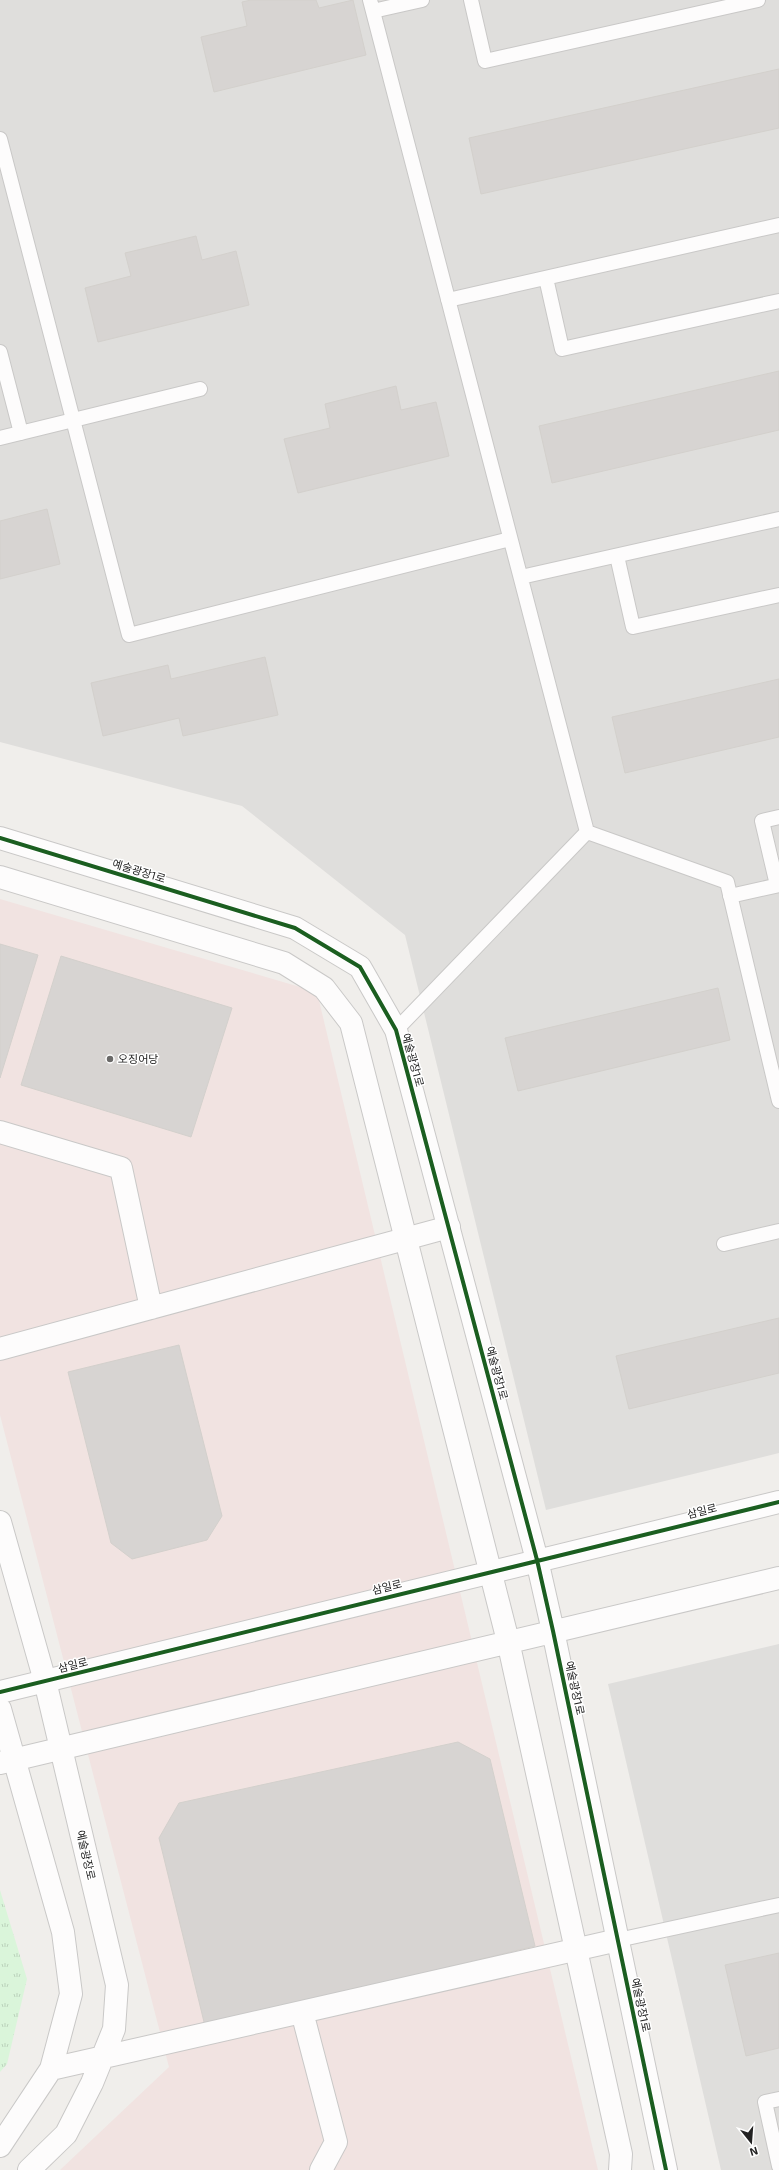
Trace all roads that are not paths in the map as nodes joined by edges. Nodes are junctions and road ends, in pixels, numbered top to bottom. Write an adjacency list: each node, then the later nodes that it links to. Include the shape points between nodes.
1 (422, 0): 4 (lane)
2 (471, 0): 3 (lane, via 485,61)
3 (758, 0)
4 (372, 6): 8 (lane)
5 (0, 139): 12 (lane)
6 (779, 225): 7 (lane)
7 (546, 278): 8 (lane); 9 (lane, via 562,349)
8 (448, 300): 16 (lane)
9 (779, 301)
10 (0, 352): 13 (lane)
11 (200, 389): 12 (lane)
12 (73, 420): 13 (lane); 16 (lane, via 129,635)
13 (21, 433): 14 (lane)
14 (0, 438)
15 (779, 519): 17 (lane)
16 (510, 539): 18 (lane)
17 (617, 556): 18 (lane); 19 (lane, via 633,627)
18 (521, 577): 21 (lane)
19 (779, 595)
20 (779, 817): 24 (lane, via 762,821)
21 (587, 832): 25 (lane, via 727,882); 26 (lane)
22 (0, 838): 26 (street, 예술광장1로, via 295,928 360,967)
23 (0, 877): 31 (street, via 284,963 324,988 351,1023)
24 (778, 885): 25 (lane)
25 (730, 896): 27 (lane)
26 (396, 1030): 29 (street, 예술광장1로)
27 (779, 1101)
28 (0, 1132): 33 (street, via 121,1168)
29 (449, 1227): 31 (street); 37 (street, 예술광장1로)
30 (779, 1231): 32 (lane)
31 (406, 1239): 33 (street); 38 (street)
32 (724, 1244)
33 (151, 1308): 34 (street)
34 (0, 1349)
35 (779, 1502): 37 (street, 삼일로)
36 (0, 1522): 42 (street, 예술광장로)
37 (537, 1560): 38 (street, 삼일로); 40 (street, 예술광장1로)
38 (491, 1571): 41 (street); 42 (street, 삼일로)
39 (779, 1578): 40 (street)
40 (553, 1631): 41 (street); 48 (street, 예술광장1로)
41 (508, 1641): 45 (street); 49 (street)
42 (45, 1681): 43 (street, 삼일로); 45 (street, 예술광장로)
43 (0, 1692)
44 (0, 1709): 46 (street)
45 (61, 1748): 46 (street); 51 (street, 예술광장로, via 116,1985 114,2029)
46 (8, 1761): 52 (street, via 63,1932 71,1994)
47 (779, 1904): 48 (lane)
48 (618, 1940): 49 (street); 59 (street, 예술광장1로)
49 (576, 1949): 50 (street); 58 (street, via 621,2154)
50 (302, 2012): 51 (street); 57 (street, via 336,2142)
51 (101, 2058): 52 (street); 56 (street, 예술광장로, via 92,2083 66,2134)
52 (51, 2069): 54 (street)
53 (779, 2099): 55 (lane, via 765,2102)
54 (0, 2146)
55 (779, 2166)
56 (29, 2170)
57 (322, 2170)
58 (620, 2170)
59 (666, 2170)

